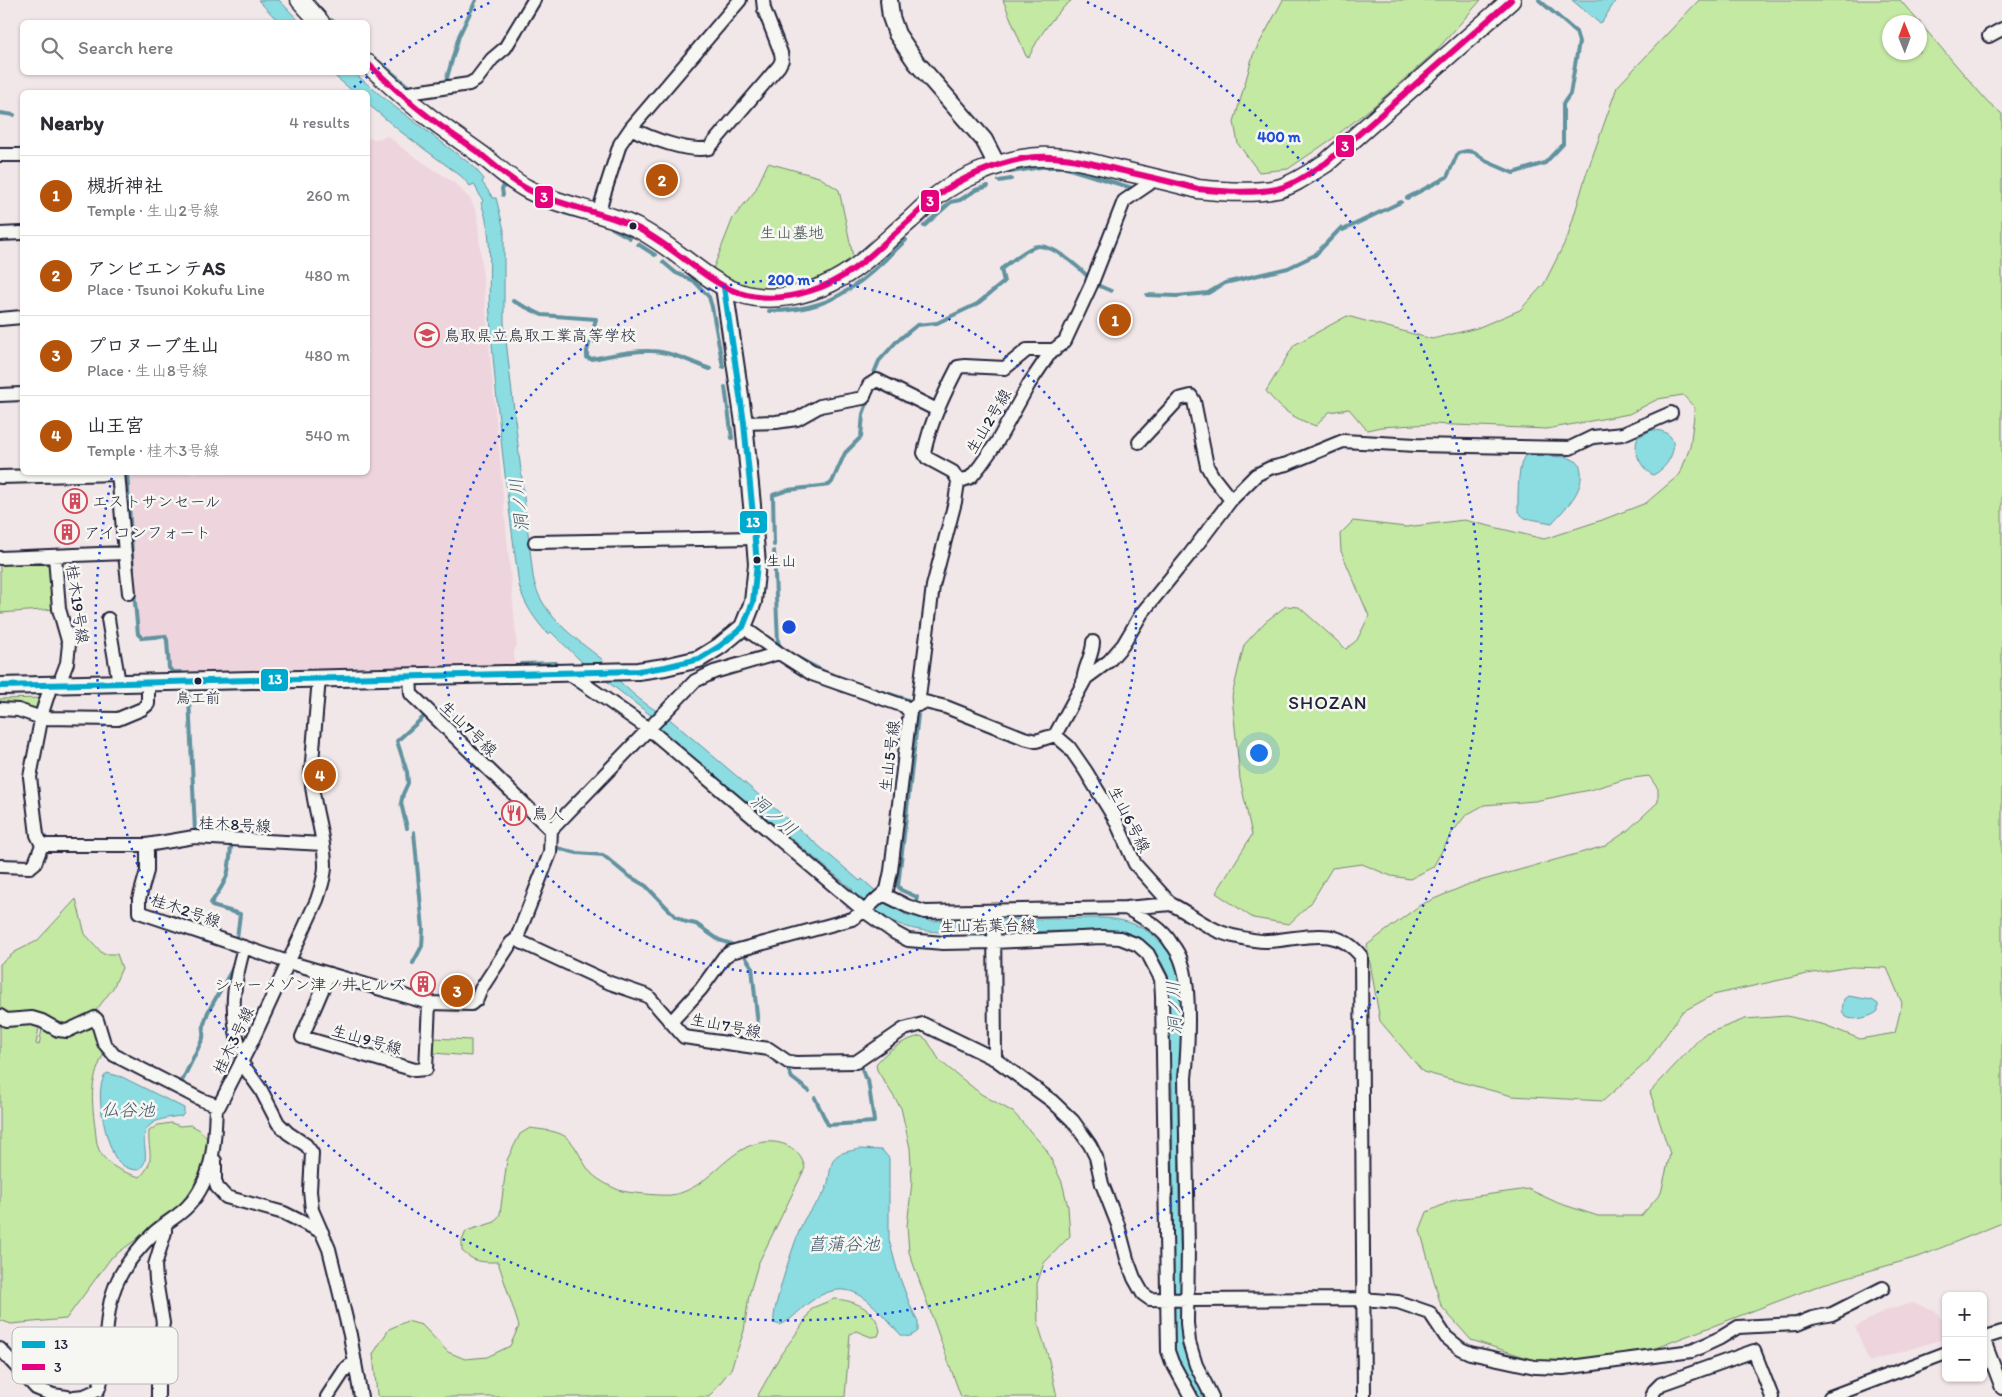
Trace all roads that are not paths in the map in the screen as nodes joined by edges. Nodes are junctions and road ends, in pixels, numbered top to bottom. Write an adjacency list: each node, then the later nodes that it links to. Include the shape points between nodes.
1 (300, 0): 7 (main road)
2 (534, 0): 11 (street, via 505,48 476,80)
3 (740, 0): 12 (street)
4 (763, 0): 12 (street, via 782,60 709,148 696,150)
5 (890, 0): 15 (street, via 891,18 902,41 916,62 984,140)
6 (1511, 0): 16 (main road, via 1326,163 1304,177 1278,189 1237,193 1198,189)
7 (318, 20)
8 (2002, 29): 9 (street)
9 (1989, 36)
10 (370, 66): 11 (main road)
11 (402, 94): 17 (main road, via 507,177 556,201)
12 (631, 128): 17 (street, via 620,144)
13 (0, 155): 14 (street)
14 (20, 155)
15 (997, 165): 16 (main road, via 1022,158 1070,158); 20 (main road, via 940,194 866,261 840,280 809,292 768,298 743,295)
16 (1152, 177): 23 (street, 生山2号線, via 1149,184 1124,201 1065,341)
17 (598, 213): 20 (main road, via 641,230)
18 (0, 234): 19 (street)
19 (20, 234)
20 (724, 287): 28 (street)
21 (20, 318): 22 (street)
22 (0, 319)
23 (1054, 350): 26 (street, via 1028,350 1005,368 958,367); 33 (street, 生山2号線, via 1029,384 998,442 971,477)
24 (20, 394): 25 (street)
25 (0, 395)
26 (937, 410): 28 (street, via 877,380 869,385 863,398 820,406 797,420); 33 (street, via 924,453 927,458 953,472)
27 (1671, 413): 34 (street, via 1623,434 1592,437 1570,448 1343,441 1256,475)
28 (744, 423): 35 (street)
29 (1139, 442): 34 (street, via 1179,399 1191,396 1207,466)
30 (71, 475): 32 (street)
31 (118, 475): 37 (street)
32 (0, 478)
33 (959, 482): 53 (street, via 933,586)
34 (1230, 500): 49 (street, via 1142,613 1114,656)
35 (755, 538): 36 (street); 42 (street, via 757,564 753,602)
36 (535, 542)
37 (125, 554): 38 (street); 40 (street)
38 (56, 556): 39 (street); 51 (street, 桂木19号線, via 59,609 69,644 67,663)
39 (0, 558)
40 (129, 593)
41 (108, 619): 50 (street)
42 (744, 627): 44 (street, 生山5号線); 45 (street, via 699,659 638,671)
43 (1093, 642): 49 (street)
44 (779, 653): 53 (street, 生山5号線, via 812,674); 56 (street, via 714,672 695,681)
45 (567, 672): 46 (street); 56 (street, 生山若葉台線)
46 (410, 676): 47 (street); 58 (street, 生山7号線, via 411,694)
47 (319, 678): 48 (street); 59 (street, 桂木3号線, via 312,780)
48 (148, 682): 50 (street); 55 (street, via 148,704 118,719)
49 (1083, 682): 57 (street)
50 (119, 683): 51 (street)
51 (58, 685): 52 (street); 55 (street, 桂木19号線)
52 (0, 686)
53 (912, 707): 57 (street, via 925,702 946,707 1036,741); 63 (street, 生山5号線, via 891,871)
54 (0, 709): 55 (street, via 18,710)
55 (42, 718): 61 (street, 桂木19号線, via 30,777 37,835)
56 (649, 728): 58 (street); 66 (street, 生山若葉台線)
57 (1055, 734): 64 (street, 生山6号線, via 1086,770 1115,819 1135,864)
58 (551, 830): 68 (street, via 550,853)
59 (323, 844): 60 (street, 桂木8号線, via 194,837); 71 (street, 桂木3号線, via 325,868 317,900)
60 (147, 845): 61 (street); 70 (street, 桂木2号線, via 147,871 139,912)
61 (42, 846): 62 (street, via 30,867)
62 (0, 866)
63 (883, 894): 66 (street, 生山5号線); 67 (street, via 925,912)
64 (1171, 904): 65 (street); 83 (street, 生山6号線, via 1203,924 1231,936 1266,942 1328,936 1353,947 1361,956)
65 (1126, 908): 67 (street); 85 (street, via 1170,941 1182,963 1186,983)
66 (864, 911): 69 (street, 生山若葉台線, via 908,940); 75 (street, 生山5号線, via 852,919 730,952)
67 (994, 912): 69 (street)
68 (519, 937): 73 (street, 桂木2号線, via 511,943 471,1004); 75 (street, 生山7号線, via 521,942 610,983 648,996)
69 (994, 942): 77 (street); 84 (street, 生山若葉台線, via 1120,938 1138,945 1156,967 1162,996)
70 (244, 947): 71 (street, 桂木2号線); 76 (street, via 233,1000 239,1047)
71 (288, 962): 72 (street, 桂木2号線); 76 (street, 桂木3号線)
72 (329, 974): 73 (street, 桂木2号線); 73 (street, 生山9号線, via 302,1037 415,1070 426,1069)
73 (429, 1003)
74 (0, 1016): 78 (street, via 6,1020 32,1018 67,1031 95,1018 104,1043 114,1055)
75 (671, 1022): 77 (street, 生山7号線, via 684,1037 769,1050 788,1062 796,1063 856,1062 904,1029 923,1024)
76 (244, 1057): 78 (street, 桂木3号線, via 219,1106); 81 (street, via 278,1123 312,1153 312,1210)
77 (995, 1059): 84 (street, 生山7号線, via 1052,1101 1073,1121 1096,1157 1134,1278 1143,1294 1150,1299)
78 (216, 1105): 79 (street)
79 (213, 1153): 80 (street, via 208,1172 189,1206); 81 (street, via 217,1187 226,1197 284,1213)
80 (165, 1225): 86 (street, via 151,1237 118,1280 111,1301); 87 (street, via 156,1265)
81 (322, 1232): 94 (street, via 338,1282)
82 (1883, 1288): 83 (street, 生山7号線, via 1832,1314 1797,1324 1738,1327 1692,1351 1563,1368 1527,1365 1470,1353 1446,1337 1430,1313 1398,1302)
83 (1363, 1299): 85 (street, 生山7号線); 106 (street)
84 (1167, 1300): 85 (street, 生山7号線); 104 (street, 生山若葉台線, via 1168,1351)
85 (1188, 1300): 105 (street, via 1189,1342)
86 (108, 1327)
87 (162, 1327)
88 (2002, 1332): 89 (street)
89 (1986, 1337)
90 (0, 1348): 93 (street)
91 (1987, 1349): 98 (street)
92 (1942, 1355): 109 (street)
93 (12, 1361)
94 (355, 1362): 102 (street, via 346,1368); 103 (street)
95 (32, 1384): 99 (street, via 53,1395)
96 (100, 1384): 100 (street, via 98,1390)
97 (158, 1384): 101 (street)
98 (2002, 1388)
99 (67, 1397)
100 (74, 1397)
101 (158, 1397)
102 (327, 1397)
103 (362, 1397)
104 (1191, 1397)
105 (1212, 1397)
106 (1364, 1397)
107 (1652, 1397): 108 (street, via 1661,1384 1754,1350)
108 (1772, 1397)
109 (1830, 1397)

